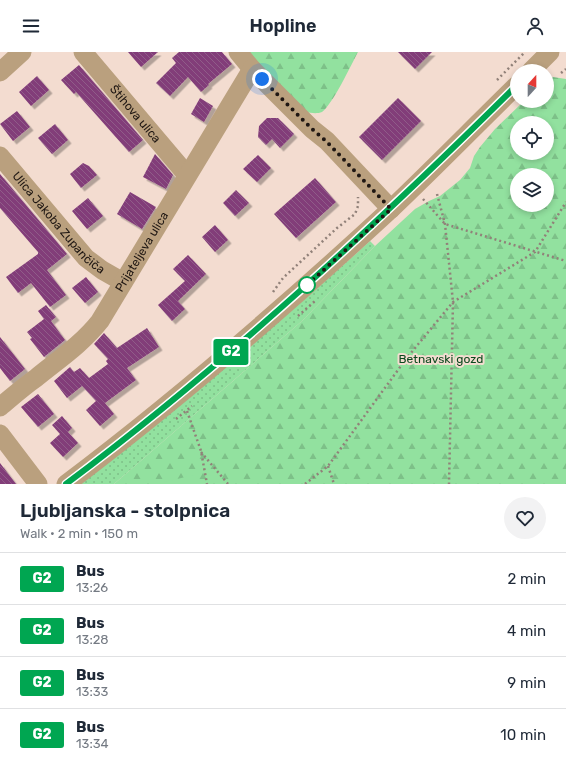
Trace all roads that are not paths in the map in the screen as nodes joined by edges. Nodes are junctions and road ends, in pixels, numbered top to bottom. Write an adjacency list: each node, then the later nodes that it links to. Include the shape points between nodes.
1 (22, 52): 7 (street)
2 (82, 52): 10 (street, Štihova ulica)
3 (238, 52): 6 (street)
4 (550, 52): 5 (street)
5 (538, 64)
6 (252, 69): 10 (street, Prijateljeva ulica); 11 (street)
7 (0, 72)
8 (510, 92): 11 (street)
9 (0, 156): 12 (street, Ulica Jakoba Zupančiča, via 86,258)
10 (187, 175): 12 (street, Prijateljeva ulica)
11 (391, 209): 16 (street, via 200,379)
12 (123, 282): 13 (street, Prijateljeva ulica, via 92,330 61,359)
13 (0, 407)
14 (0, 434): 15 (street)
15 (38, 484)
16 (66, 484)

